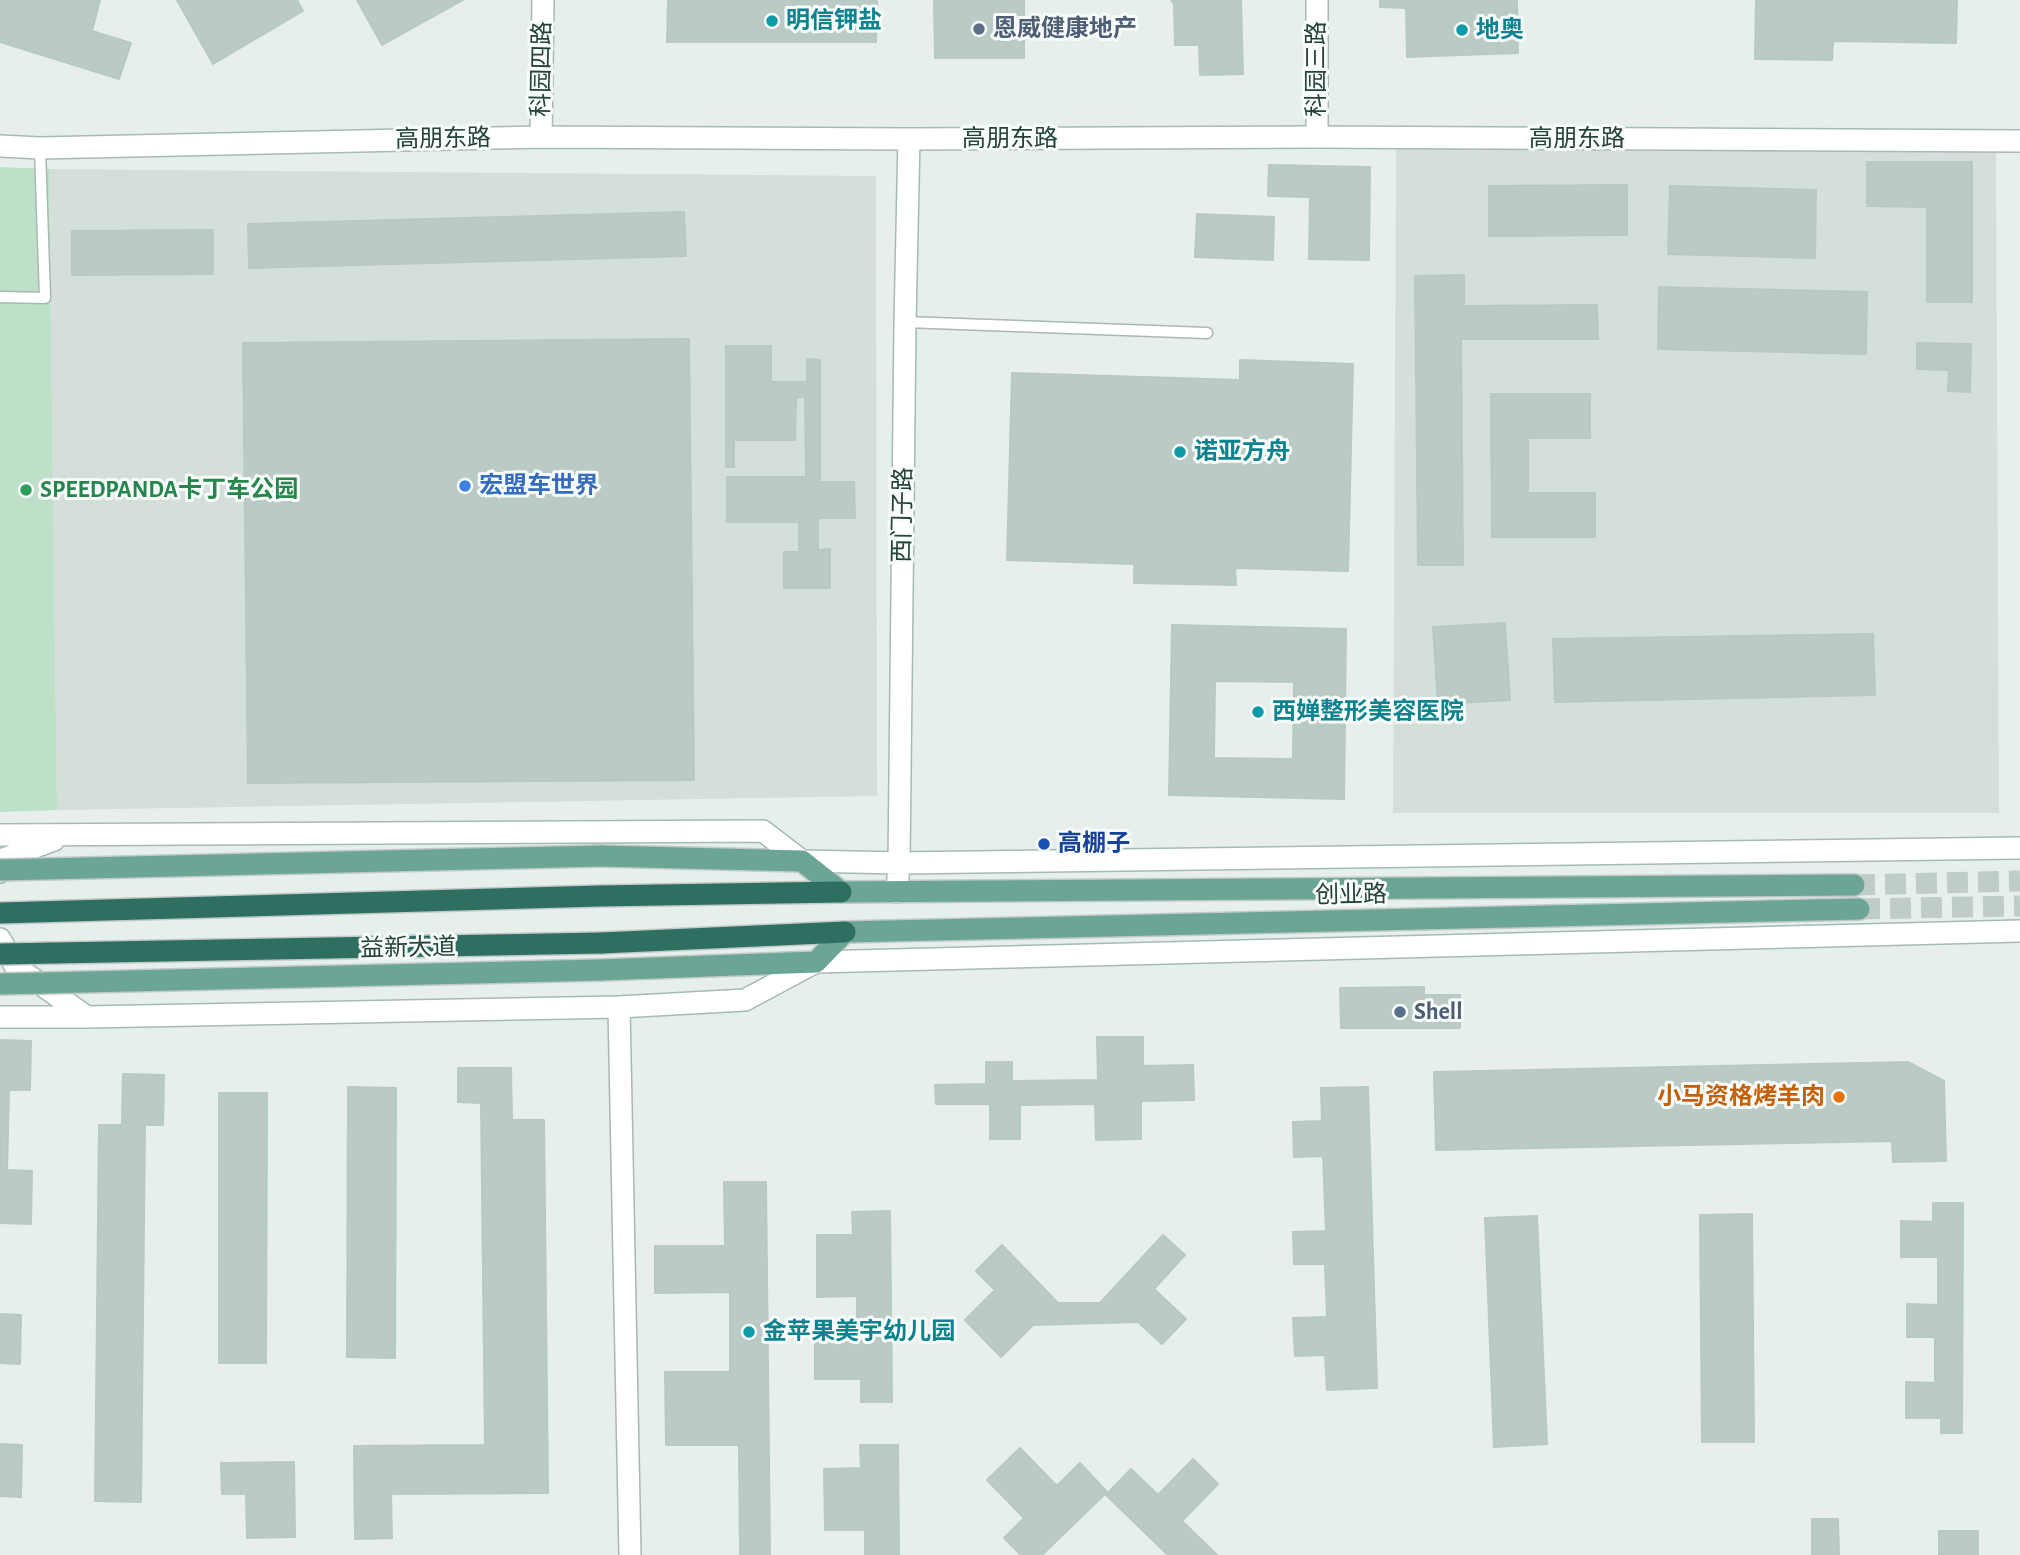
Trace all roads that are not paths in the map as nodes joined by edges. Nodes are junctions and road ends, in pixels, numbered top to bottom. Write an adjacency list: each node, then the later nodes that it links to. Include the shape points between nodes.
1 (542, 0): 3 (street, 科园四路)
2 (1317, 0): 4 (street, 科园三路)
3 (541, 137): 5 (street, 高朋东路); 8 (street, 高朋东路)
4 (1317, 137): 5 (street, 高朋东路); 6 (street, 高朋东路)
5 (909, 139): 10 (street, 西门子路)
6 (2020, 141)
7 (0, 146): 8 (street, 高朋东路)
8 (40, 148): 9 (lane, via 45,298)
9 (0, 298)
10 (905, 322): 11 (lane); 16 (street, 西门子路)
11 (1207, 333)
12 (0, 835): 13 (street)
13 (65, 835): 15 (street, via 763,831); 17 (street, via 6,858)
14 (2020, 848): 16 (street)
15 (802, 861): 16 (street); 17 (main road, bridge, via 601,856); 19 (main road)
16 (899, 863): 20 (street, 西门子路)
17 (0, 871)
18 (1854, 885): 20 (main road, 创业路)
19 (841, 892): 20 (main road, 创业路); 22 (highway)
20 (897, 892)
21 (1860, 909): 24 (main road, 创业路)
22 (0, 913)
23 (2020, 931): 27 (street)
24 (845, 932): 26 (highway, bridge, via 601,943); 27 (main road)
25 (0, 939): 31 (street, via 15,966)
26 (0, 954)
27 (816, 962): 28 (main road, 益新大道, bridge); 29 (street, via 745,1000)
28 (0, 984)
29 (619, 1007): 31 (street); 32 (street)
30 (0, 1017): 31 (street)
31 (87, 1017)
32 (630, 1555)

